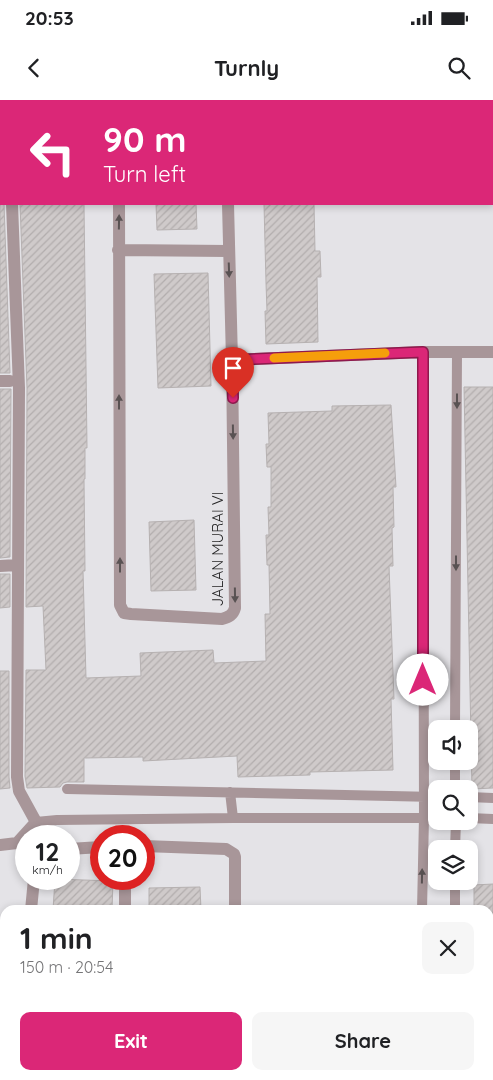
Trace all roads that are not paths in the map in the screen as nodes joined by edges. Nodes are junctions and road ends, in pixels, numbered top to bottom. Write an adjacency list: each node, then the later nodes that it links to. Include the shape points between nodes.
1 (12, 205): 10 (street, via 19,388)
2 (119, 205): 4 (street, JALAN MURAI VI, one-way to 2)
3 (228, 205): 5 (street, JALAN MURAI VI)
4 (118, 250): 5 (street); 9 (street, JALAN MURAI VI, one-way to 4, via 234,613 222,619 124,613 120,605)
5 (228, 251): 9 (street, JALAN MURAI VI, one-way to 9)
6 (423, 352): 7 (street); 9 (street); 15 (lane)
7 (457, 352): 8 (street); 12 (lane, one-way to 12)
8 (493, 352)
9 (232, 360)
10 (17, 565): 11 (street); 24 (street, via 17,777 19,791)
11 (0, 566)
12 (456, 720)
13 (67, 789): 14 (lane)
14 (230, 792): 15 (lane); 21 (lane)
15 (423, 797): 16 (lane); 19 (lane)
16 (428, 797)
17 (478, 797): 18 (lane)
18 (493, 798)
19 (424, 817): 20 (lane); 21 (lane); 33 (lane, one-way to 19)
20 (428, 817)
21 (233, 818): 24 (lane)
22 (478, 818): 23 (lane)
23 (493, 819)
24 (36, 822): 25 (street, via 17,843)
25 (0, 845)
26 (155, 846): 32 (street, via 226,849 232,852 235,857)
27 (33, 890): 30 (street)
28 (125, 890): 31 (street)
29 (455, 890): 34 (lane)
30 (31, 905)
31 (124, 905)
32 (235, 905)
33 (422, 905)
34 (454, 905)

